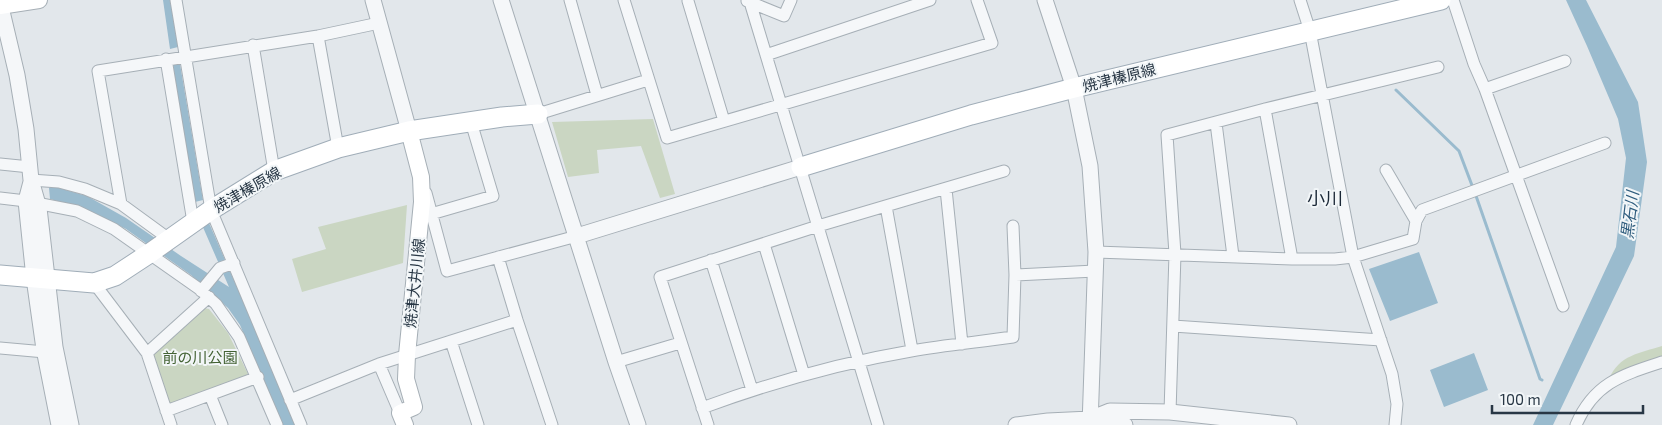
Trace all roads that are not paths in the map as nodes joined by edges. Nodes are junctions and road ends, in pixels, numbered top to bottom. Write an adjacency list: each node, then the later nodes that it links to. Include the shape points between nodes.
1 (39, 0): 16 (main road)
2 (176, 0): 21 (street)
3 (373, 0): 17 (street)
4 (501, 0): 33 (street)
5 (570, 0): 29 (street)
6 (624, 0): 26 (street)
7 (791, 0): 15 (street, via 784,16)
8 (930, 0): 22 (street)
9 (977, 0): 31 (street, via 992,43)
10 (1045, 0): 27 (street)
11 (1300, 0): 18 (street)
12 (1441, 0): 18 (main road, 焼津榛原線)
13 (1453, 0): 28 (street, via 1474,64)
14 (688, 1): 34 (street)
15 (748, 1): 22 (street)
16 (0, 5): 45 (street, via 17,75)
17 (379, 22): 19 (street); 37 (street)
18 (1310, 32): 27 (main road, 焼津榛原線); 30 (street)
19 (318, 36): 20 (street); 39 (street)
20 (253, 46): 21 (street); 43 (street)
21 (185, 56): 23 (street); 54 (street)
22 (766, 56): 31 (street)
23 (166, 59): 51 (street, via 98,70); 54 (street)
24 (1565, 61): 28 (street)
25 (1438, 68): 30 (street)
26 (648, 80): 29 (street); 34 (street, via 667,138)
27 (1074, 88): 41 (main road, 焼津榛原線, via 971,115); 61 (street, via 1090,166)
28 (1486, 89): 46 (street)
29 (597, 95): 33 (street)
30 (1322, 96): 32 (street); 65 (street)
31 (782, 106): 34 (street); 41 (street)
32 (1265, 109): 36 (street); 66 (street)
33 (538, 114): 35 (main road, 焼津榛原線); 58 (street)
34 (724, 121)
35 (471, 122): 37 (main road, 焼津榛原線); 53 (street, via 493,196)
36 (1216, 123): 62 (street, via 1167,135); 63 (street)
37 (409, 131): 39 (main road, 焼津榛原線); 47 (main road, 焼津大井川線)
38 (1605, 142): 46 (street)
39 (338, 148): 43 (main road, 焼津榛原線)
40 (0, 164): 45 (street)
41 (801, 167): 56 (street); 58 (street)
42 (1386, 170): 55 (street)
43 (274, 171): 54 (main road, 焼津榛原線)
44 (1004, 171): 48 (street)
45 (31, 173): 50 (street); 51 (street, via 86,189)
46 (1516, 175): 55 (street, via 1422,210); 75 (street)
47 (421, 177): 53 (street); 86 (main road, 焼津大井川線, via 422,202)
48 (946, 189): 52 (street); 81 (street)
49 (0, 198): 50 (street)
50 (32, 202): 60 (street, via 77,211); 72 (street)
51 (121, 204): 60 (street)
52 (886, 206): 56 (street); 83 (street)
53 (431, 214): 64 (street, via 446,271)
54 (203, 215): 60 (main road, 焼津榛原線); 68 (street)
55 (1416, 221): 65 (street, via 1413,239)
56 (818, 226): 59 (street); 87 (street)
57 (1013, 226): 71 (street)
58 (577, 236): 64 (street); 88 (street)
59 (764, 244): 67 (street); 91 (street)
60 (159, 247): 73 (main road, 焼津榛原線, via 115,276); 74 (street)
61 (1096, 252): 62 (street); 69 (street)
62 (1175, 254): 63 (street); 77 (street)
63 (1232, 256): 66 (street)
64 (498, 257): 76 (street)
65 (1353, 257): 66 (street); 78 (street)
66 (1292, 259)
67 (711, 260): 80 (street, via 660,277); 93 (street)
68 (225, 267): 74 (street); 95 (street)
69 (1095, 271): 71 (street); 100 (street)
70 (0, 275): 72 (main road, 焼津榛原線)
71 (1015, 275): 81 (street, via 1013,337)
72 (40, 279): 73 (main road, 焼津榛原線); 84 (street); 102 (street)
73 (94, 283): 85 (street)
74 (204, 292): 85 (street); 92 (street, via 239,336)
75 (1563, 306)
76 (517, 320): 79 (street); 108 (street)
77 (1173, 326): 78 (street); 98 (street)
78 (1381, 340): 115 (street, via 1397,404)
79 (451, 341): 86 (street); 107 (street)
80 (680, 343): 88 (street); 96 (street)
81 (962, 344): 83 (street)
82 (0, 348): 84 (street)
83 (912, 350): 87 (street)
84 (45, 352): 101 (street)
85 (147, 353): 97 (street)
86 (407, 355): 90 (street); 99 (main road, 焼津大井川線, via 406,379 414,407)
87 (859, 361): 91 (street); 111 (street)
88 (616, 362): 109 (street)
89 (1662, 362): 116 (street, via 1611,381 1582,410)
90 (380, 364): 95 (street); 99 (street)
91 (804, 375): 93 (street)
92 (258, 377): 94 (street); 105 (street)
93 (752, 390): 96 (street)
94 (210, 395): 97 (street); 104 (street)
95 (290, 400): 106 (street)
96 (702, 408): 110 (street)
97 (166, 411): 103 (street)
98 (1170, 412): 100 (street, via 1110,411); 114 (street)
99 (402, 419)
100 (1090, 422): 112 (street, via 1048,421); 113 (street)
101 (60, 425)
102 (71, 425)
103 (170, 425)
104 (222, 425)
105 (277, 425)
106 (301, 425)
107 (478, 425)
108 (552, 425)
109 (638, 425)
110 (708, 425)
111 (878, 425)
112 (1016, 425)
113 (1125, 425)
114 (1289, 425)
115 (1395, 425)
116 (1576, 425)

